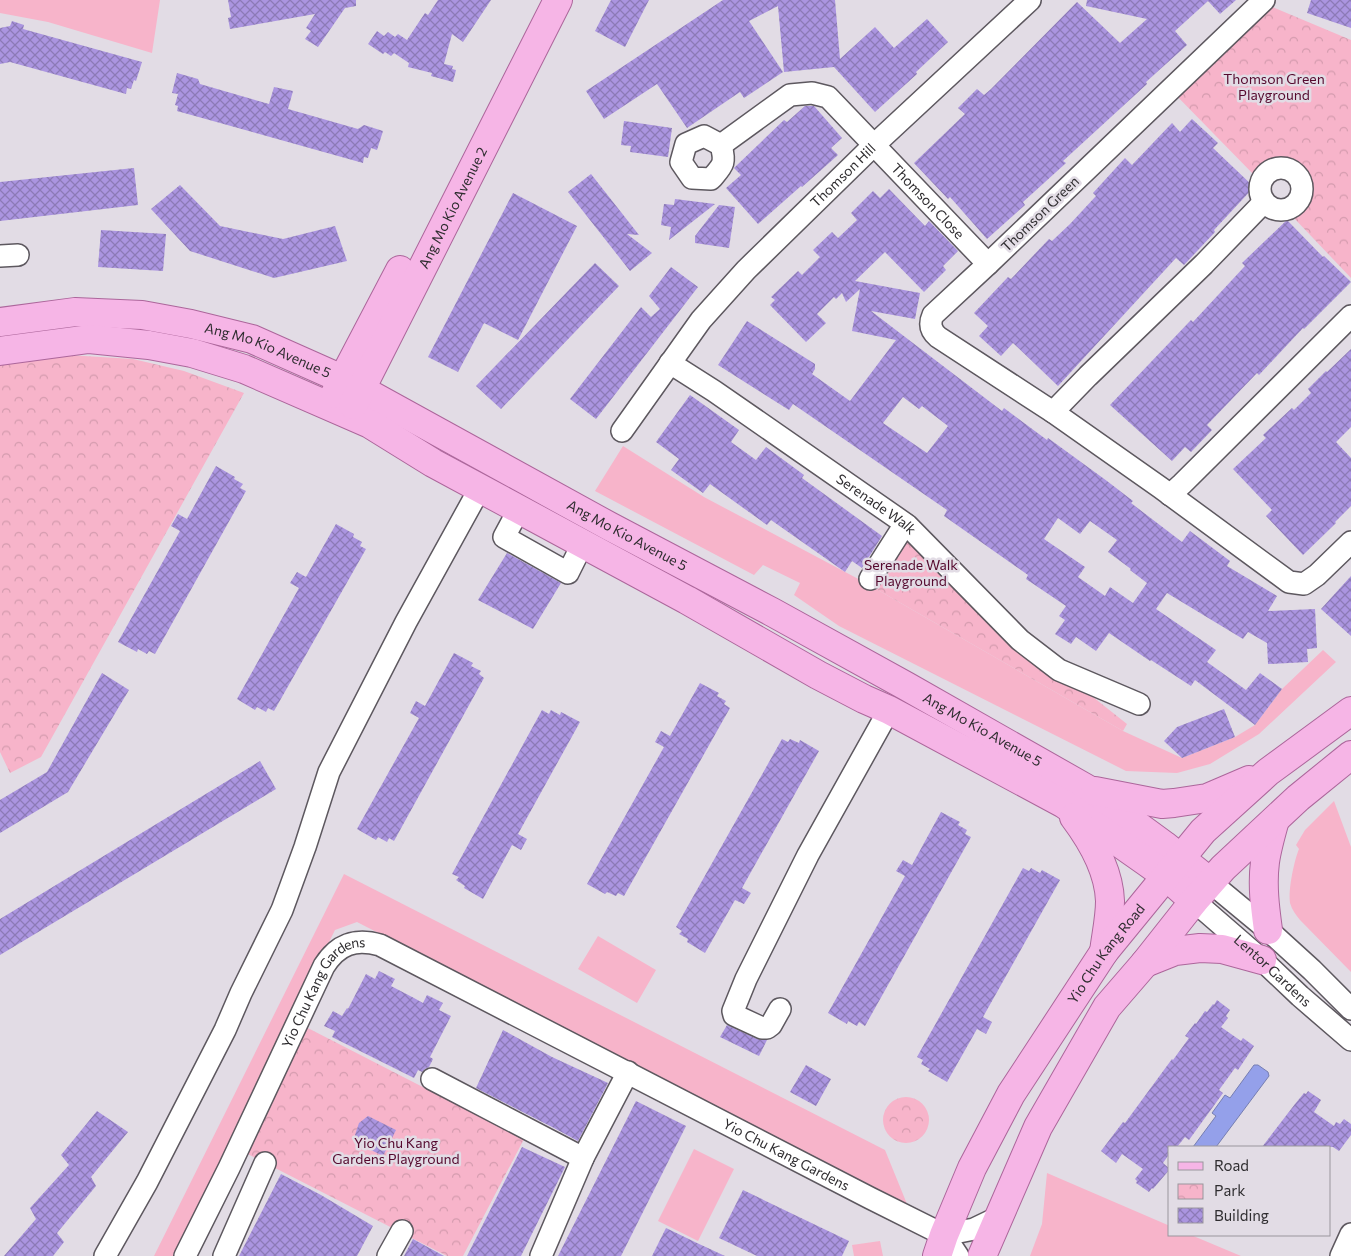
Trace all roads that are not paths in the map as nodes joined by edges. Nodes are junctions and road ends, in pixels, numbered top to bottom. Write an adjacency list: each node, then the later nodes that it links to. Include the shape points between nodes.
1 (538, 0): 5 (main road, Ang Mo Kio Avenue 2)
2 (558, 0): 5 (main road, Ang Mo Kio Avenue 2)
3 (1030, 0): 7 (street, Thomson Hill)
4 (1264, 0): 9 (street, Thomson Green)
5 (480, 132): 14 (main road, Ang Mo Kio Avenue 2, via 435,223 382,349)
6 (720, 145): 7 (street, Thomson Close, via 790,96 812,93 828,97)
7 (874, 145): 9 (street, Thomson Close); 13 (street, Thomson Hill, via 746,270 701,320)
8 (1264, 202): 16 (street)
9 (988, 264): 16 (street, Thomson Green, via 933,315 931,326 938,337)
10 (1351, 316): 19 (street)
11 (0, 322): 14 (main road, Ang Mo Kio Avenue 5, via 75,312 142,315 252,339)
12 (0, 351): 15 (main road, Ang Mo Kio Avenue 5, via 89,339 149,345 244,369)
13 (670, 363): 17 (street); 20 (street, Serenade Walk)
14 (352, 384): 15 (main road, Ang Mo Kio Avenue 2); 28 (main road, Ang Mo Kio Avenue 5, via 772,612)
15 (339, 411): 18 (main road, Ang Mo Kio Avenue 5, via 370,424)
16 (1053, 412): 19 (street, Thomson Green)
17 (622, 431)
18 (480, 488): 24 (main road, Ang Mo Kio Avenue 5, via 818,675); 48 (street, via 328,772 278,917 225,1030)
19 (1170, 495): 21 (street, Thomson Green, via 1289,582 1304,584)
20 (904, 524): 22 (street); 23 (street, Serenade Walk, via 1020,640 1059,670)
21 (1351, 542)
22 (870, 579)
23 (1139, 704)
24 (889, 710): 29 (main road, Ang Mo Kio Avenue 5); 38 (street, via 808,855 733,1011 734,1015 767,1028)
25 (1351, 711): 27 (main road, Yio Chu Kang Road)
26 (1351, 755): 30 (main road)
27 (1268, 772): 28 (main road, via 1207,798 1174,803 1162,804); 31 (main road, Yio Chu Kang Road, via 1204,831)
28 (1089, 790): 31 (main road, Ang Mo Kio Avenue 5)
29 (1064, 804): 31 (main road, Ang Mo Kio Avenue 5); 34 (main road, via 1086,833 1107,881 1110,902)
30 (1275, 820): 32 (main road); 33 (main road, via 1265,863 1264,905)
31 (1173, 868): 32 (main road, Ang Mo Kio Avenue 5); 34 (main road, Yio Chu Kang Road)
32 (1202, 892): 33 (street, Lentor Gardens); 35 (street, Lentor Gardens); 36 (main road)
33 (1268, 930): 37 (street, Lentor Gardens)
34 (1104, 952): 47 (main road, Yio Chu Kang Road, via 1011,1094 972,1168)
35 (1262, 960): 36 (main road, via 1200,948 1175,951); 39 (street, Lentor Gardens)
36 (1146, 963): 44 (main road, via 1107,1008 1043,1118)
37 (1351, 1008)
38 (780, 1009)
39 (1351, 1040)
40 (628, 1072): 42 (street); 47 (street, Yio Chu Kang Gardens, via 878,1202); 49 (street, Yio Chu Kang Gardens, via 380,945 362,941 344,945 324,966)
41 (432, 1079): 42 (street)
42 (584, 1158): 52 (street)
43 (265, 1162): 50 (street)
44 (999, 1217): 47 (street, via 974,1229); 53 (main road)
45 (402, 1231): 51 (street)
46 (1351, 1234): 54 (street)
47 (946, 1249)
48 (106, 1256)
49 (185, 1256)
50 (224, 1256)
51 (388, 1256)
52 (541, 1256)
53 (982, 1256)
54 (1341, 1256)

